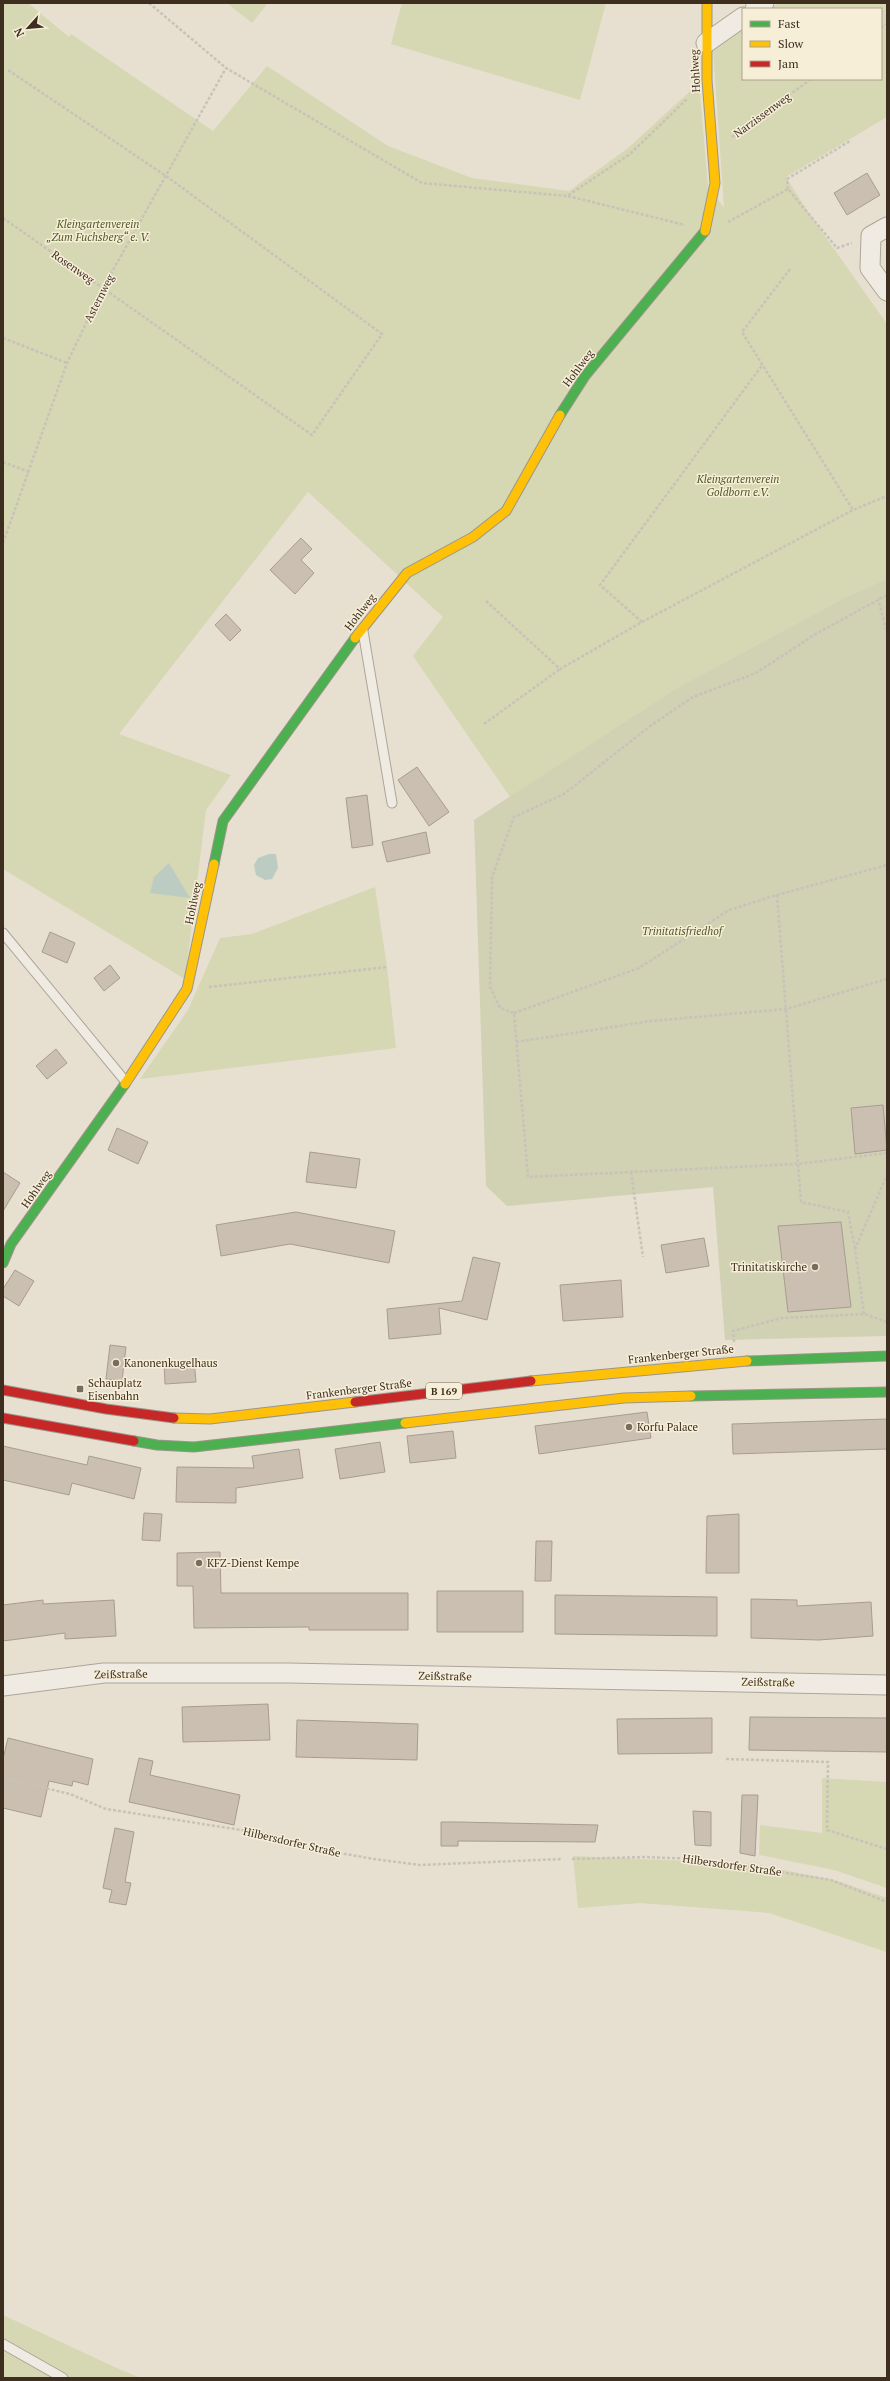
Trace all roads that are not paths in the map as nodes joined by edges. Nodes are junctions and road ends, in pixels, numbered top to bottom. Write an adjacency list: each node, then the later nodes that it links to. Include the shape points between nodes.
1 (707, 3): 3 (main road, Hohlweg)
2 (742, 18): 3 (street)
3 (706, 43): 6 (main road, Hohlweg, via 715,184 706,230 585,376 551,429 506,512 473,537 407,573)
4 (879, 232): 5 (street, via 870,268)
5 (887, 291)
6 (362, 628): 7 (lane); 9 (main road, Hohlweg, via 223,821 186,989)
7 (392, 803)
8 (3, 933): 9 (lane)
9 (126, 1082): 10 (main road, Hohlweg, via 11,1244)
10 (3, 1263)
11 (887, 1356): 12 (main road, Frankenberger Straße / B 169, via 734,1361 522,1382 210,1419 138,1415)
12 (3, 1390)
13 (887, 1392): 14 (main road, via 624,1398 194,1447 157,1445)
14 (3, 1418)
15 (887, 1685): 16 (street, Zeißstraße, via 296,1673 104,1672)
16 (3, 1686)
17 (3, 2344): 18 (lane)
18 (63, 2378)

